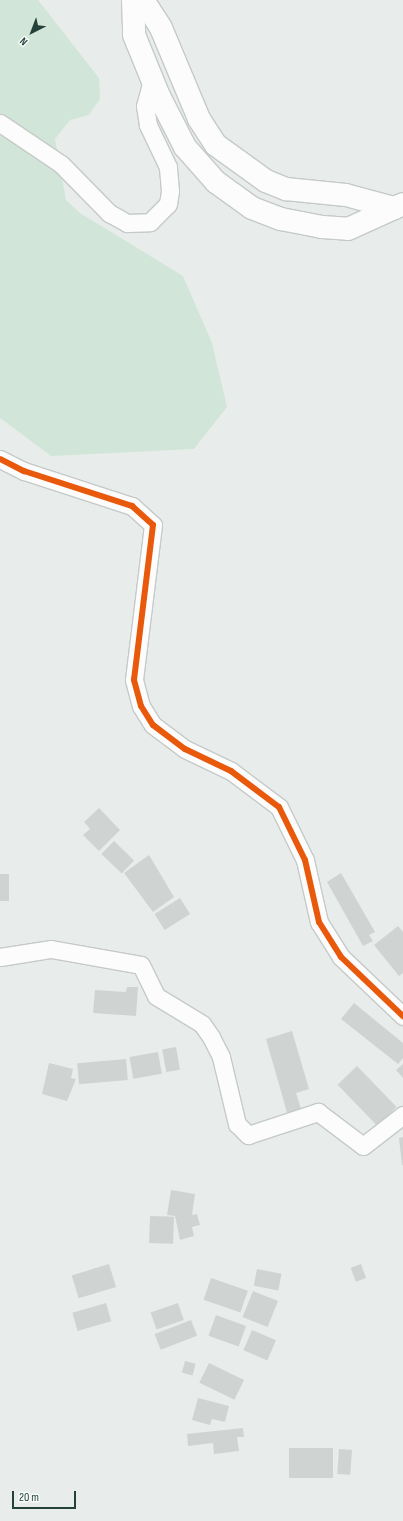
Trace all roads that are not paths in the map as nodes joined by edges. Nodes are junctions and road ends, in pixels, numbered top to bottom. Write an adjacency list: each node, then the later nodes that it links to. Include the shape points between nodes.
1 (133, 0): 3 (main road, via 134,34)
2 (143, 0): 5 (main road, via 161,28 198,118 216,145 266,181 286,188 346,195)
3 (152, 78): 4 (street, via 145,106 148,125 168,167 170,191 168,204 150,222 127,223 109,213 61,164); 5 (main road, via 185,147 216,182 252,208 281,219 348,229)
4 (0, 123)
5 (398, 206)
6 (0, 459): 8 (street, via 24,471 132,506 147,516 153,525 153,535 134,680 142,706 153,725 186,749 231,771 279,807 305,860 319,922 341,957)
7 (0, 958): 9 (street, via 51,949 141,965 156,996 202,1024 211,1037 220,1057 237,1124 248,1135 318,1112 363,1146)
8 (403, 1016)
9 (403, 1115)

